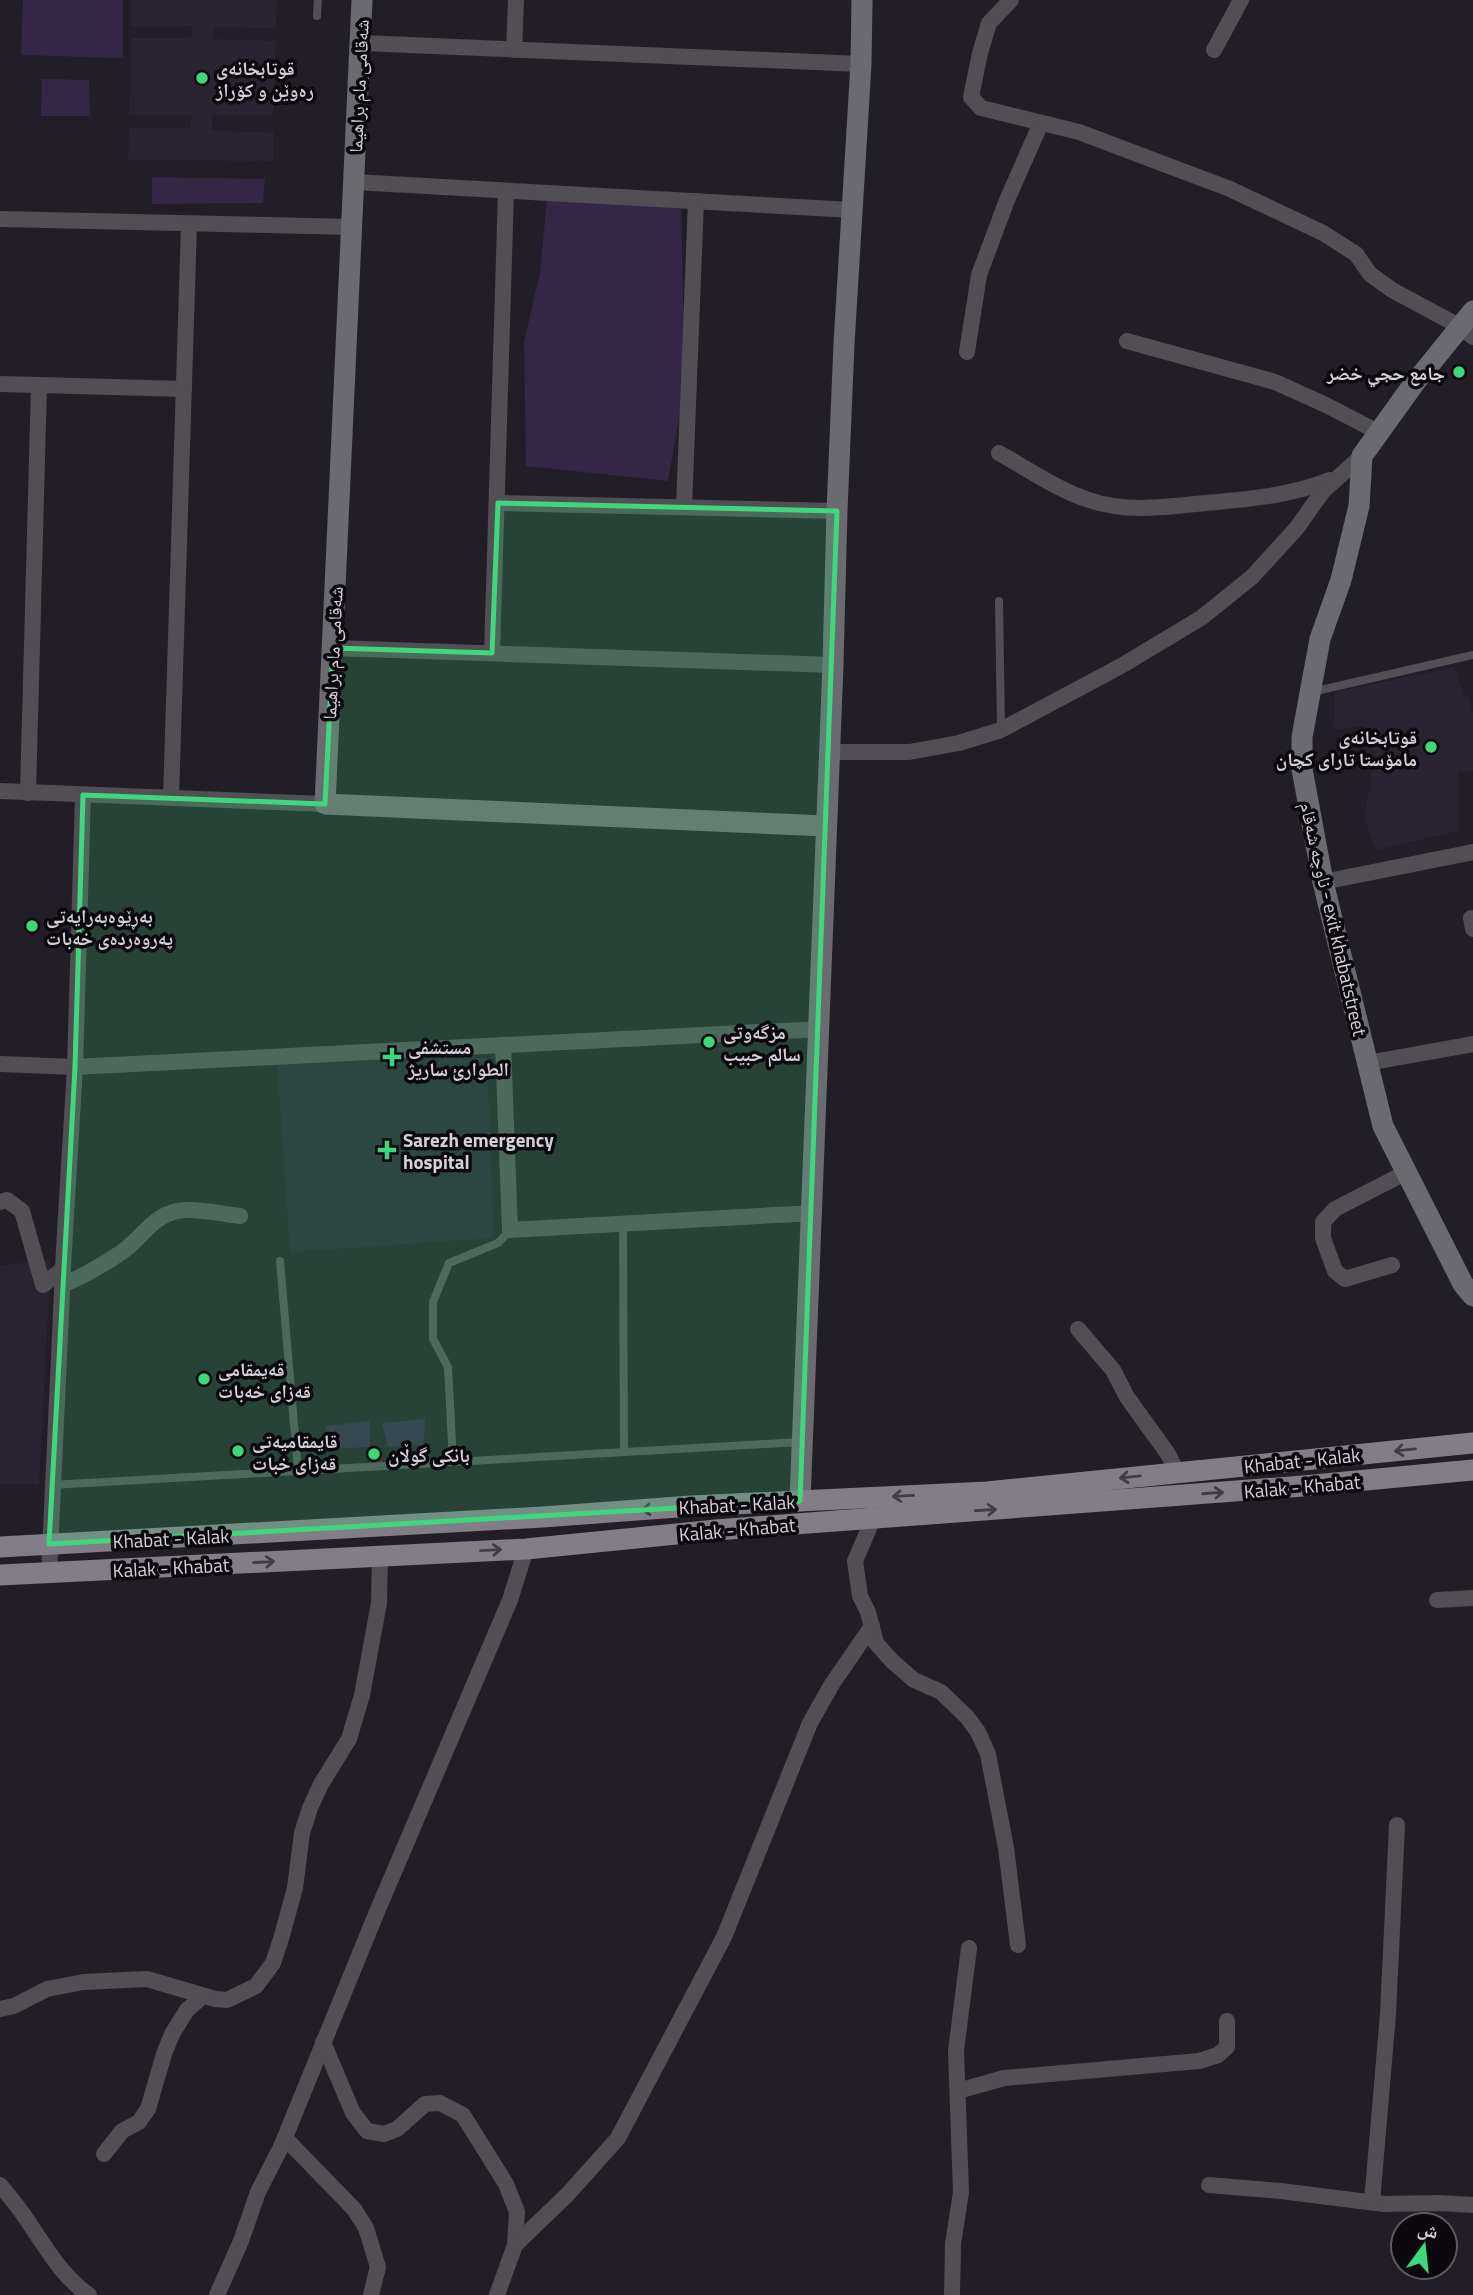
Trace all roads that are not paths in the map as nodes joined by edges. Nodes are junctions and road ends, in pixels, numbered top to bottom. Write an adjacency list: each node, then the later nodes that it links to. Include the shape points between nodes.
1 (318, 0): 7 (lane)
2 (362, 0): 8 (street, شەقامی مام براهیما)
3 (516, 0): 9 (street)
4 (862, 0): 11 (street)
5 (1011, 0): 12 (street, via 989,23 971,97 981,108)
6 (1241, 0): 10 (street)
7 (317, 16)
8 (360, 43): 9 (street); 13 (street, شەقامی مام براهیما)
9 (514, 50): 11 (street)
10 (1214, 50)
11 (861, 64): 16 (street)
12 (1041, 123): 20 (street, via 1079,132 1230,189 1323,233 1356,254 1370,274 1392,290); 22 (street, via 979,275)
13 (354, 182): 14 (street); 19 (street, شەقامی مام براهیما)
14 (506, 191): 15 (street); 30 (street)
15 (696, 201): 16 (street); 31 (street)
16 (852, 210): 32 (street)
17 (0, 219): 18 (street)
18 (189, 224): 19 (street); 25 (street)
19 (353, 227): 34 (street, شەقامی مام براهیما)
20 (1468, 325): 26 (street)
21 (1127, 341): 26 (street, via 1275,382)
22 (967, 352)
23 (0, 384): 24 (street)
24 (39, 385): 25 (street); 42 (street)
25 (184, 389): 44 (street)
26 (1378, 432): 28 (street)
27 (999, 453): 29 (street, via 1087,500 1133,508 1276,496 1304,491)
28 (1362, 456): 29 (street); 38 (street, ناوچە شەقام - exit khabatstreet, via 1351,542 1320,639)
29 (1339, 476): 39 (street, via 1296,530 1227,599 1121,666)
30 (498, 503): 31 (street); 35 (street)
31 (684, 507): 32 (street)
32 (837, 511): 37 (street)
33 (999, 601): 39 (lane)
34 (333, 648): 35 (street); 45 (street, شەقامی مام براهیما)
35 (492, 653): 37 (street)
36 (1473, 655): 38 (lane)
37 (833, 665): 40 (street)
38 (1309, 692): 48 (street, ناوچە شەقام - exit khabatstreet, via 1302,769)
39 (1002, 730): 40 (street, via 929,749)
40 (829, 752): 46 (street)
41 (0, 792): 42 (street)
42 (28, 793): 43 (street)
43 (83, 795): 44 (street); 54 (street)
44 (171, 798): 45 (street)
45 (325, 804): 46 (street)
46 (826, 826): 49 (street)
47 (1473, 852): 48 (street)
48 (1323, 882): 52 (street, ناوچە شەقام - exit khabatstreet)
49 (820, 1029): 51 (street); 57 (street)
50 (1473, 1044): 52 (street)
51 (503, 1045): 54 (street); 60 (street)
52 (1367, 1063): 55 (street, ناوچە شەقام - exit khabatstreet, via 1383,1126)
53 (0, 1064): 54 (street)
54 (75, 1067): 63 (street)
55 (1407, 1172): 62 (street, via 1335,1209 1323,1222 1323,1238 1335,1271 1345,1279); 64 (street, ناوچە شەقام - exit khabatstreet)
56 (0, 1202): 63 (street, via 7,1200 22,1211 43,1285)
57 (813, 1213): 59 (street); 66 (street)
58 (240, 1216): 63 (street, via 185,1210 167,1215 148,1226 122,1253 78,1279)
59 (623, 1225): 60 (street); 68 (lane)
60 (510, 1230): 69 (lane, via 498,1243 449,1263 433,1303 433,1339 448,1367)
61 (280, 1261): 71 (lane)
62 (1392, 1265)
63 (62, 1277): 73 (street)
64 (1473, 1296)
65 (1078, 1329): 72 (street, via 1113,1370)
66 (803, 1442): 68 (lane); 74 (street)
67 (1473, 1443): 72 (main road, Khabat - Kalak, one-way to 72)
68 (624, 1452): 69 (lane)
69 (453, 1462): 71 (lane)
70 (1473, 1470): 75 (main road, Kalak - Khabat, one-way to 70)
71 (298, 1471): 73 (lane)
72 (1177, 1472): 74 (main road, Khabat - Kalak, one-way to 74, via 988,1492)
73 (52, 1485): 76 (street)
74 (800, 1500): 76 (main road, Khabat - Kalak, one-way to 76)
75 (873, 1519): 78 (main road, Kalak - Khabat); 84 (street, via 855,1561 860,1596)
76 (49, 1544): 77 (main road, Khabat - Kalak); 80 (street)
77 (0, 1547)
78 (526, 1549): 79 (main road, Kalak - Khabat, one-way to 78); 91 (street, via 510,1600)
79 (380, 1556): 80 (main road, Kalak - Khabat, one-way to 79); 88 (street, via 379,1603 362,1695 349,1739 310,1808 295,1888 272,1963 256,1986 227,2000)
80 (49, 1573): 81 (main road, Kalak - Khabat)
81 (0, 1575)
82 (1473, 1598): 83 (street)
83 (1437, 1600)
84 (872, 1626): 86 (street, via 877,1643 892,1661 914,1680 941,1692 978,1732 988,1754 1006,1848); 99 (street, via 810,1723 724,1937 618,2137)
85 (1397, 1825): 97 (street, via 1388,2014)
86 (1018, 1945)
87 (969, 1948): 92 (street, via 956,2051)
88 (203, 1996): 89 (street, via 147,1979 84,1982 47,1989); 94 (street, via 187,2010 172,2034 148,2109)
89 (0, 2009)
90 (1227, 2021): 92 (street, via 1227,2047 1199,2061 1004,2078)
91 (323, 2042): 93 (street); 99 (street, via 353,2113 367,2131 384,2134 397,2129 425,2104 440,2103 463,2115 506,2184 517,2212)
92 (958, 2091): 104 (street, via 961,2192)
93 (285, 2138): 101 (street); 102 (street, via 354,2209 366,2228 379,2267)
94 (104, 2154)
95 (0, 2185): 100 (street, via 47,2253)
96 (1209, 2185): 97 (street)
97 (1372, 2202): 98 (street)
98 (1473, 2206)
99 (515, 2245): 103 (street)
100 (89, 2295)
101 (217, 2295)
102 (370, 2295)
103 (497, 2295)
104 (951, 2295)

